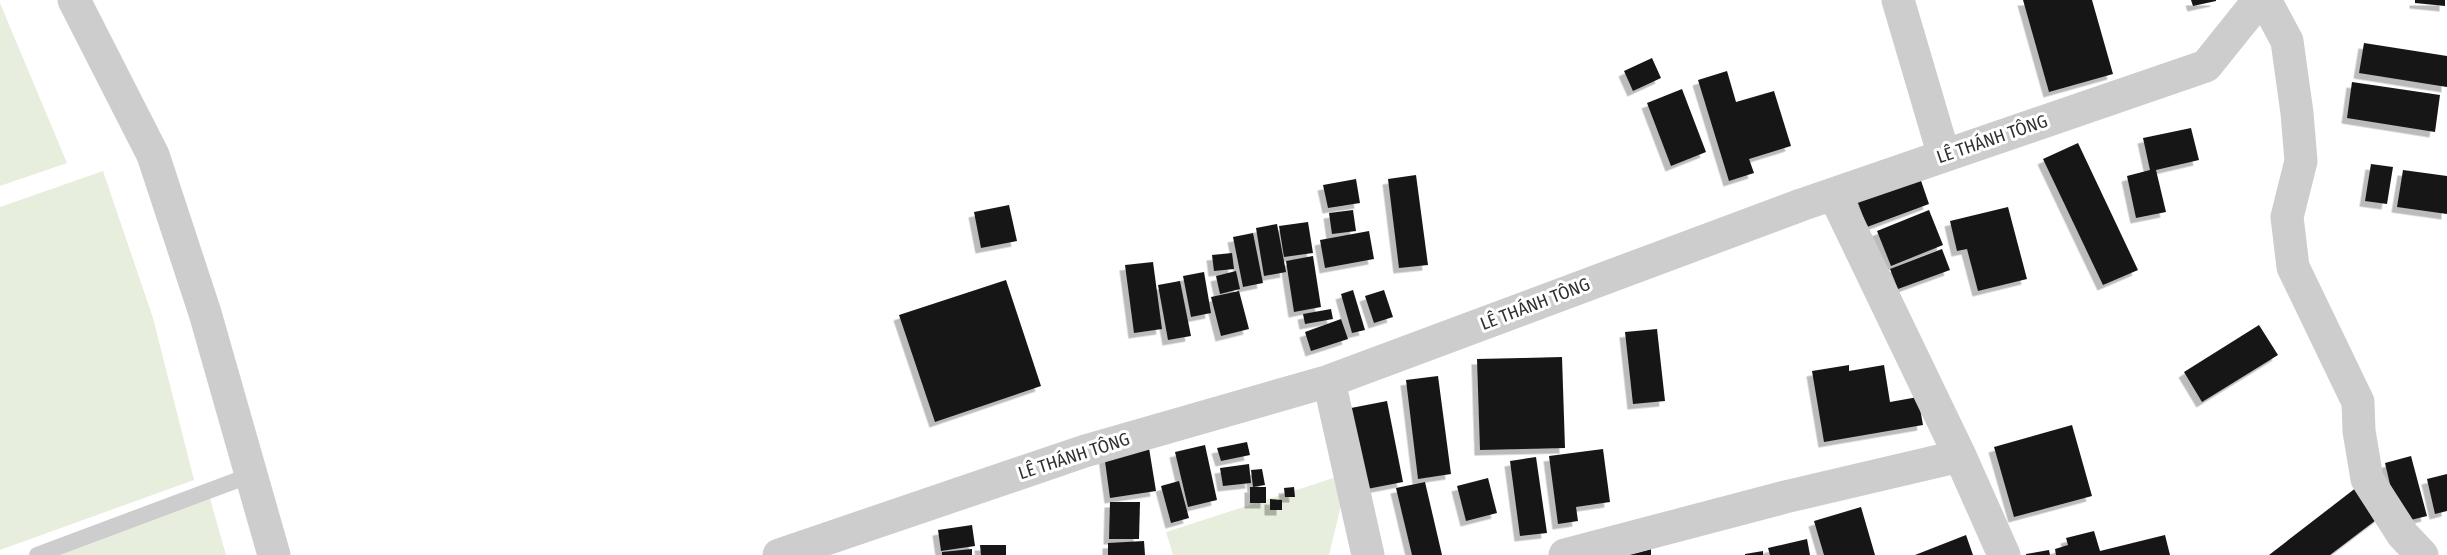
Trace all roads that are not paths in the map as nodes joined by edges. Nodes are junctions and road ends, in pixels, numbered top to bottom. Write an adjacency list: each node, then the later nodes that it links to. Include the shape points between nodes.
1 (74, 0): 9 (street, via 153,154 205,313)
2 (1898, 0): 5 (street)
3 (2259, 0): 5 (street, LÊ THÁNH TÔNG, via 2206,66)
4 (2265, 0): 16 (street, via 2288,41 2297,113 2301,161 2288,217 2293,267 2358,402 2367,479 2403,535)
5 (1944, 156): 6 (street, LÊ THÁNH TÔNG)
6 (1834, 194): 7 (street, LÊ THÁNH TÔNG); 8 (street)
7 (1329, 381): 12 (street, LÊ THÁNH TÔNG, via 1085,451); 13 (street)
8 (1960, 456): 14 (street); 15 (street)
9 (251, 475): 10 (lane); 11 (street)
10 (37, 555)
11 (274, 555)
12 (779, 555)
13 (1368, 555)
14 (1565, 555)
15 (2004, 555)
16 (2422, 555)

